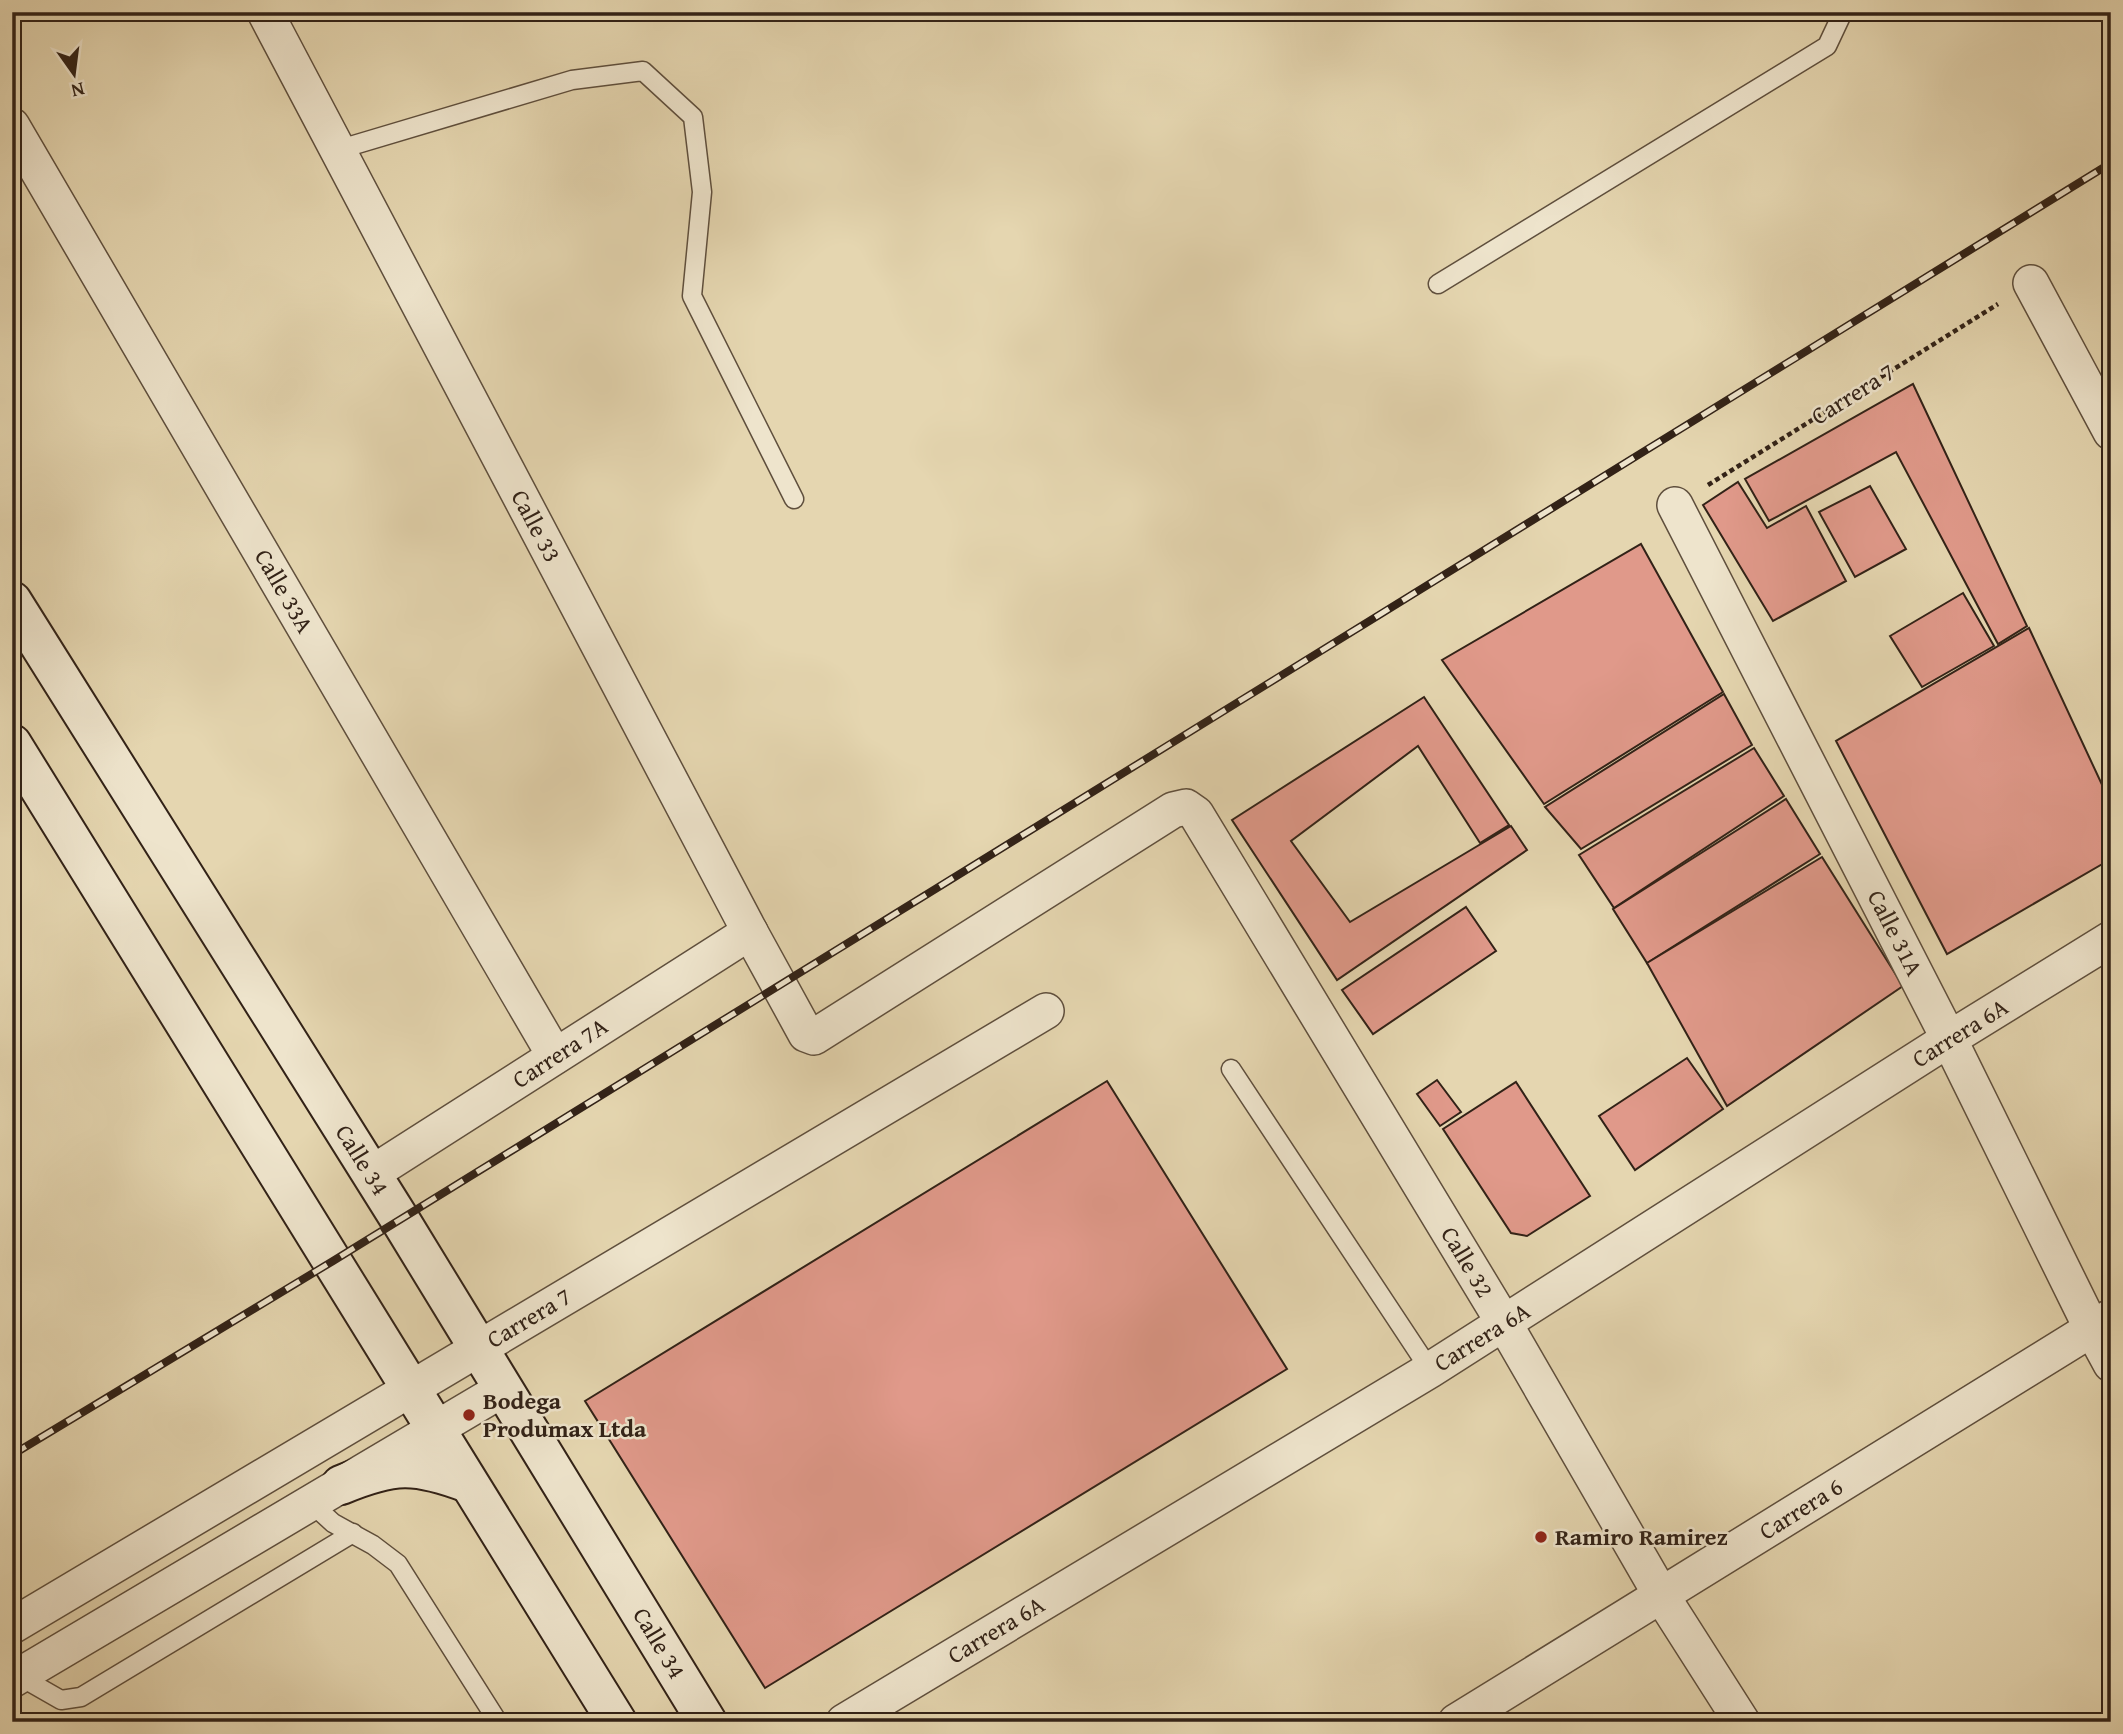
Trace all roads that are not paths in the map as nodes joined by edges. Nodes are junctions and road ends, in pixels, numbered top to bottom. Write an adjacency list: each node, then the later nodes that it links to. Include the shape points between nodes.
1 (265, 12): 4 (street, Calle 33)
2 (1843, 12): 6 (lane, via 1827,46)
3 (12, 126): 17 (street, Calle 33A)
4 (337, 150): 8 (lane, via 572,80 643,71 693,117 702,192 692,296); 12 (street, Calle 33)
5 (2031, 283): 7 (street)
6 (1438, 284)
7 (2111, 432)
8 (794, 499)
9 (1675, 505): 16 (street, Calle 31A)
10 (12, 601): 19 (main road, Calle 34)
11 (12, 744): 25 (main road)
12 (750, 932): 15 (street, Calle 33); 17 (street, Carrera 7A)
13 (2111, 939): 16 (street, Carrera 6A)
14 (1046, 1011): 22 (street, Carrera 7)
15 (810, 1037): 20 (street, Calle 32, via 1173,810 1186,807 1196,814)
16 (1949, 1039): 20 (street, Carrera 6A); 21 (street, Calle 31A)
17 (555, 1056): 19 (street, Carrera 7A)
18 (1231, 1069): 24 (lane)
19 (371, 1174): 22 (main road, Calle 34)
20 (1504, 1323): 24 (street, Carrera 6A); 31 (street, Calle 32)
21 (2101, 1323): 23 (street, Calle 31A); 31 (street, Carrera 6)
22 (478, 1349): 25 (street, Carrera 7); 26 (main road, Calle 34)
23 (2111, 1364)
24 (1430, 1370): 37 (street, Carrera 6A)
25 (410, 1389): 27 (main road); 32 (street, Carrera 7)
26 (503, 1389): 27 (street, Carrera 7); 36 (main road, Calle 34)
27 (435, 1428): 28 (main road); 29 (street, Carrera 7)
28 (468, 1483): 29 (main road, via 434,1470 402,1468 371,1473); 35 (main road)
29 (326, 1494): 30 (lane, via 333,1523); 33 (street, Carrera 7)
30 (353, 1533): 33 (lane, via 81,1697 61,1700); 34 (lane, via 398,1564)
31 (1661, 1595): 38 (street, Carrera 6); 39 (street, Calle 32)
32 (12, 1626)
33 (16, 1678)
34 (498, 1722)
35 (617, 1722)
36 (707, 1722)
37 (844, 1722)
38 (1456, 1722)
39 (1742, 1722)

